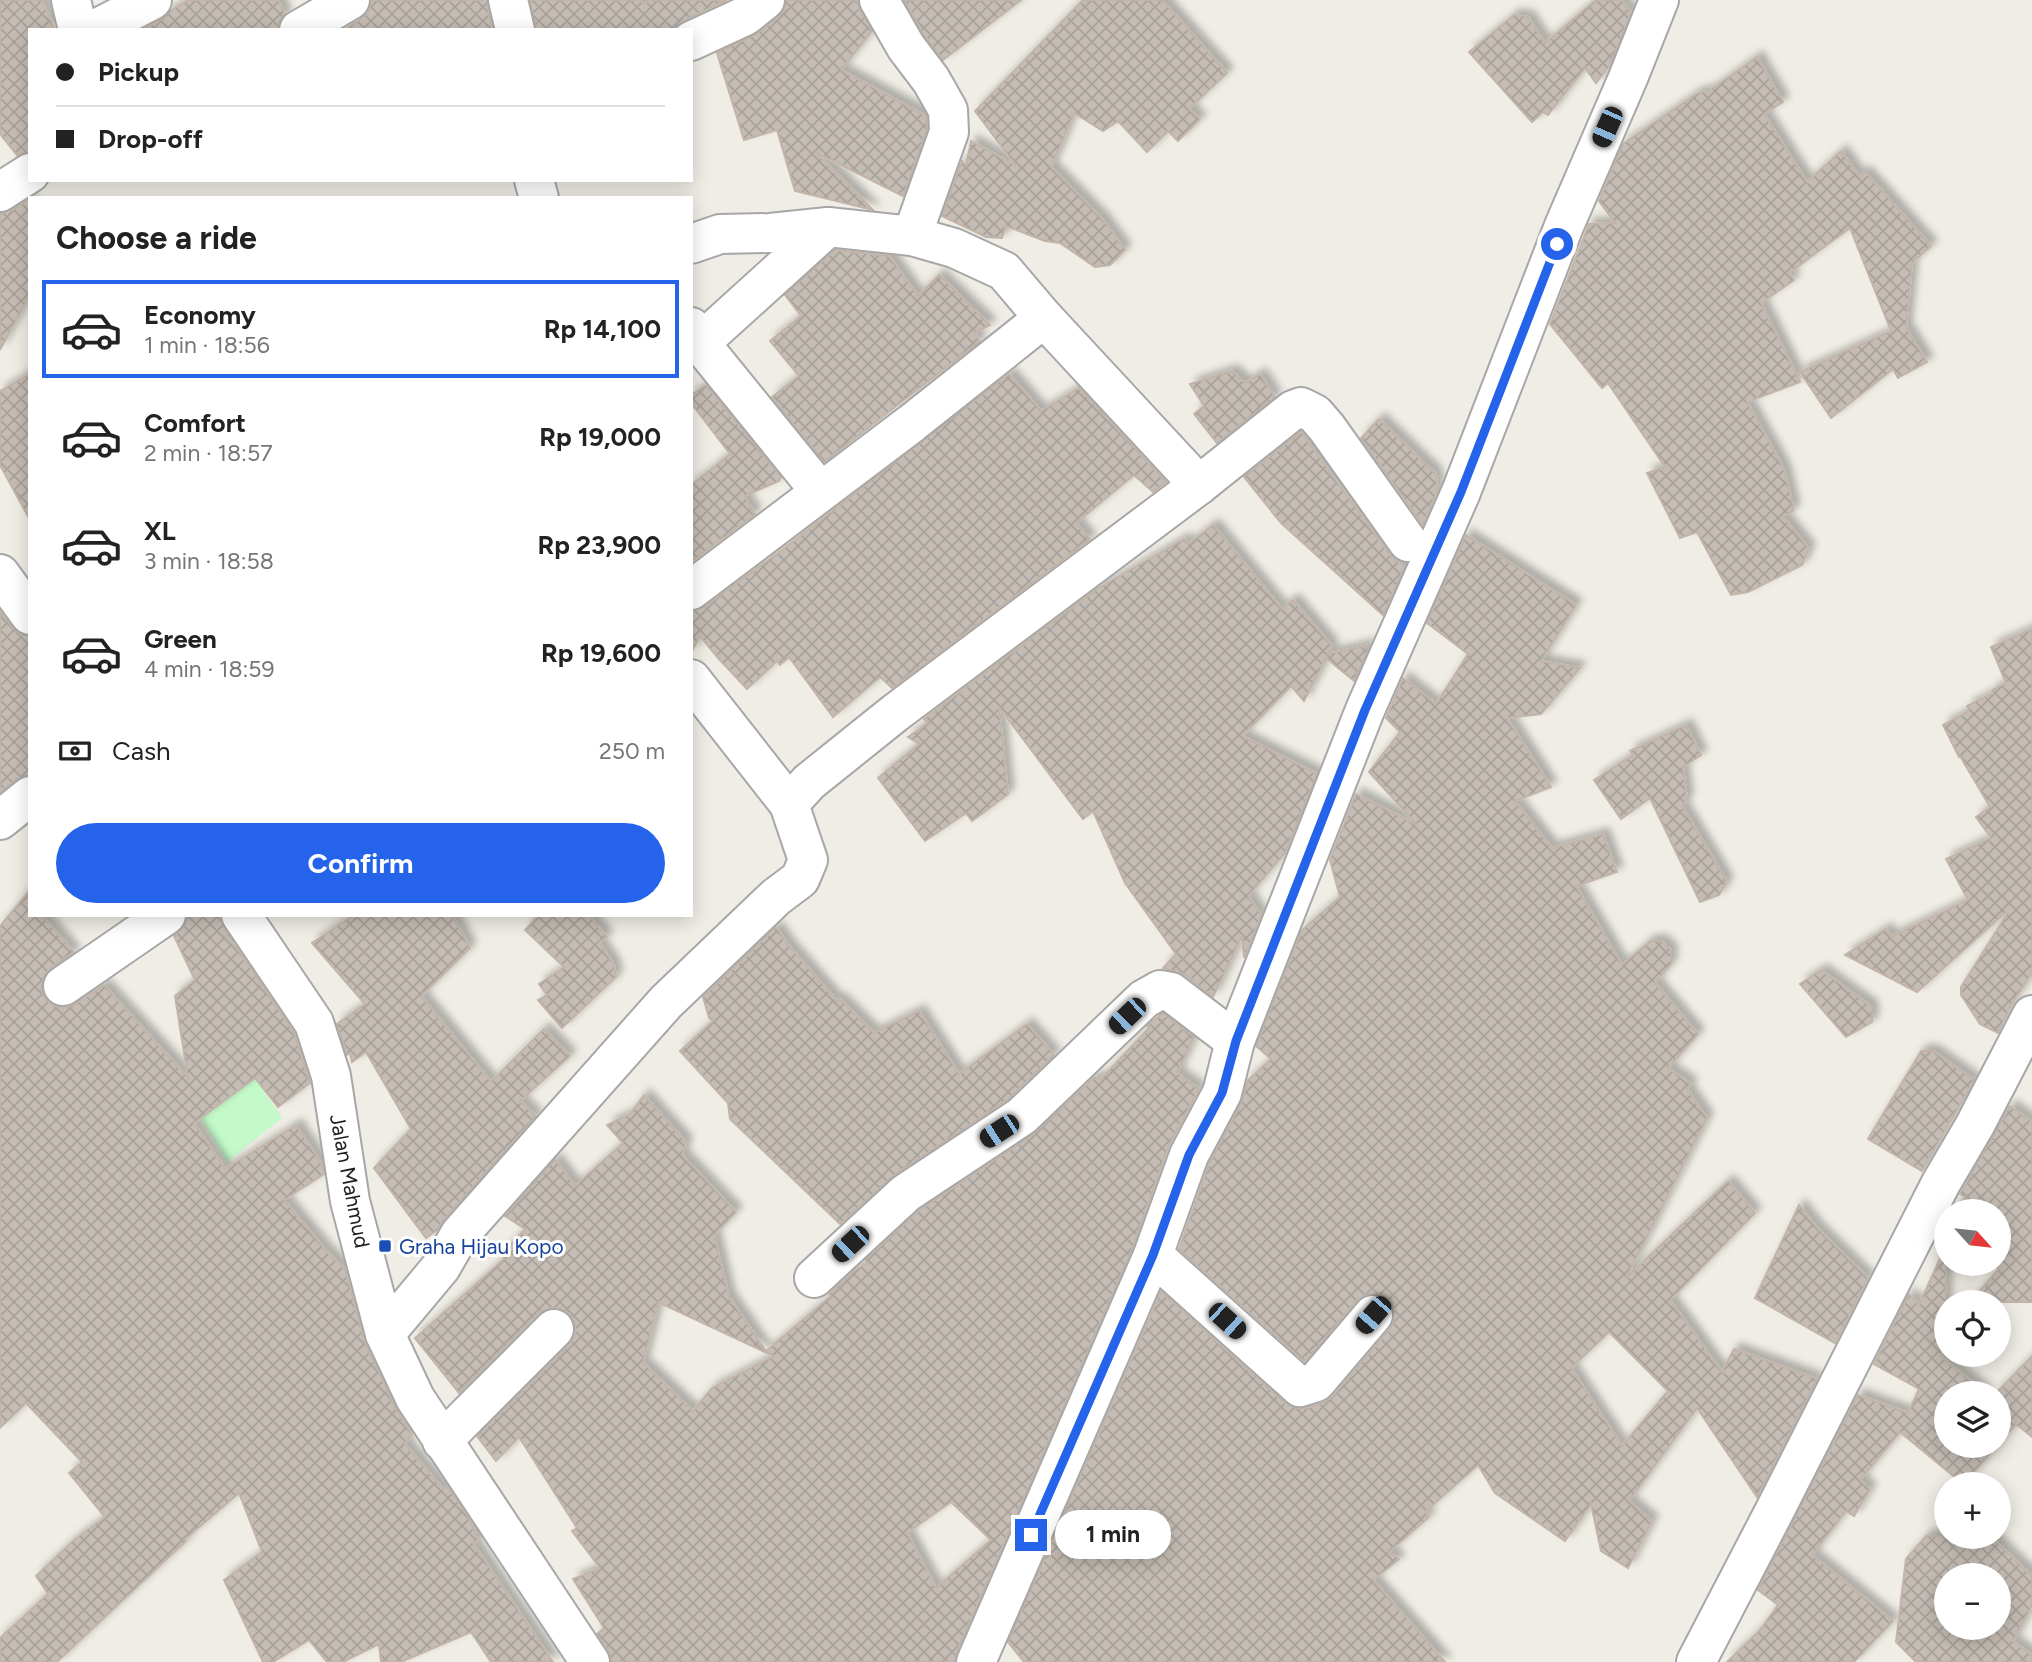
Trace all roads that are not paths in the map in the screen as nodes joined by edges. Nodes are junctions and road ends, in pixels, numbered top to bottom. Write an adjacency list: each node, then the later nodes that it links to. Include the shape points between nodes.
1 (71, 0): 8 (street)
2 (152, 0): 9 (street)
3 (351, 0): 10 (street)
4 (508, 0): 11 (street)
5 (765, 0): 12 (street, via 746,16)
6 (879, 0): 16 (street, via 948,110 949,132)
7 (1659, 0): 32 (street, via 1564,226 1461,492 1365,710)
8 (78, 28)
9 (97, 28)
10 (302, 28)
11 (514, 28)
12 (693, 40)
13 (28, 174): 14 (street)
14 (0, 192)
15 (828, 227): 16 (street); 17 (street, via 720,234); 19 (street)
16 (912, 236): 18 (street, via 954,248 1004,271)
17 (693, 243)
18 (1044, 318): 20 (street); 21 (street)
19 (696, 335): 21 (street)
20 (1199, 485): 22 (street, via 1301,407 1327,428); 26 (street, via 895,713 809,782)
21 (820, 491): 23 (street)
22 (1408, 542)
23 (693, 588)
24 (693, 682): 26 (street)
25 (28, 798): 27 (street)
26 (789, 804): 33 (street, via 808,860 800,878 666,1002)
27 (0, 820)
28 (163, 917): 30 (street)
29 (242, 917): 36 (street, Jalan Mahmud, via 314,1023 320,1040 331,1076 350,1201)
30 (63, 986)
31 (2032, 1015): 43 (street)
32 (1236, 1041): 34 (street, via 1222,1093 1189,1155); 35 (street, via 1171,992 1160,990 1144,999 1022,1116 906,1193)
33 (460, 1234): 36 (street); 39 (street, via 441,1267)
34 (1153, 1255): 37 (street, via 1300,1387 1316,1381); 42 (street)
35 (814, 1278)
36 (376, 1297): 39 (street, Jalan Mahmud)
37 (1373, 1315)
38 (554, 1329): 40 (street)
39 (385, 1334): 40 (street, Jalan Mahmud, via 415,1398)
40 (442, 1441): 41 (street, Jalan Mahmud)
41 (590, 1662)
42 (976, 1662)
43 (1696, 1662)

